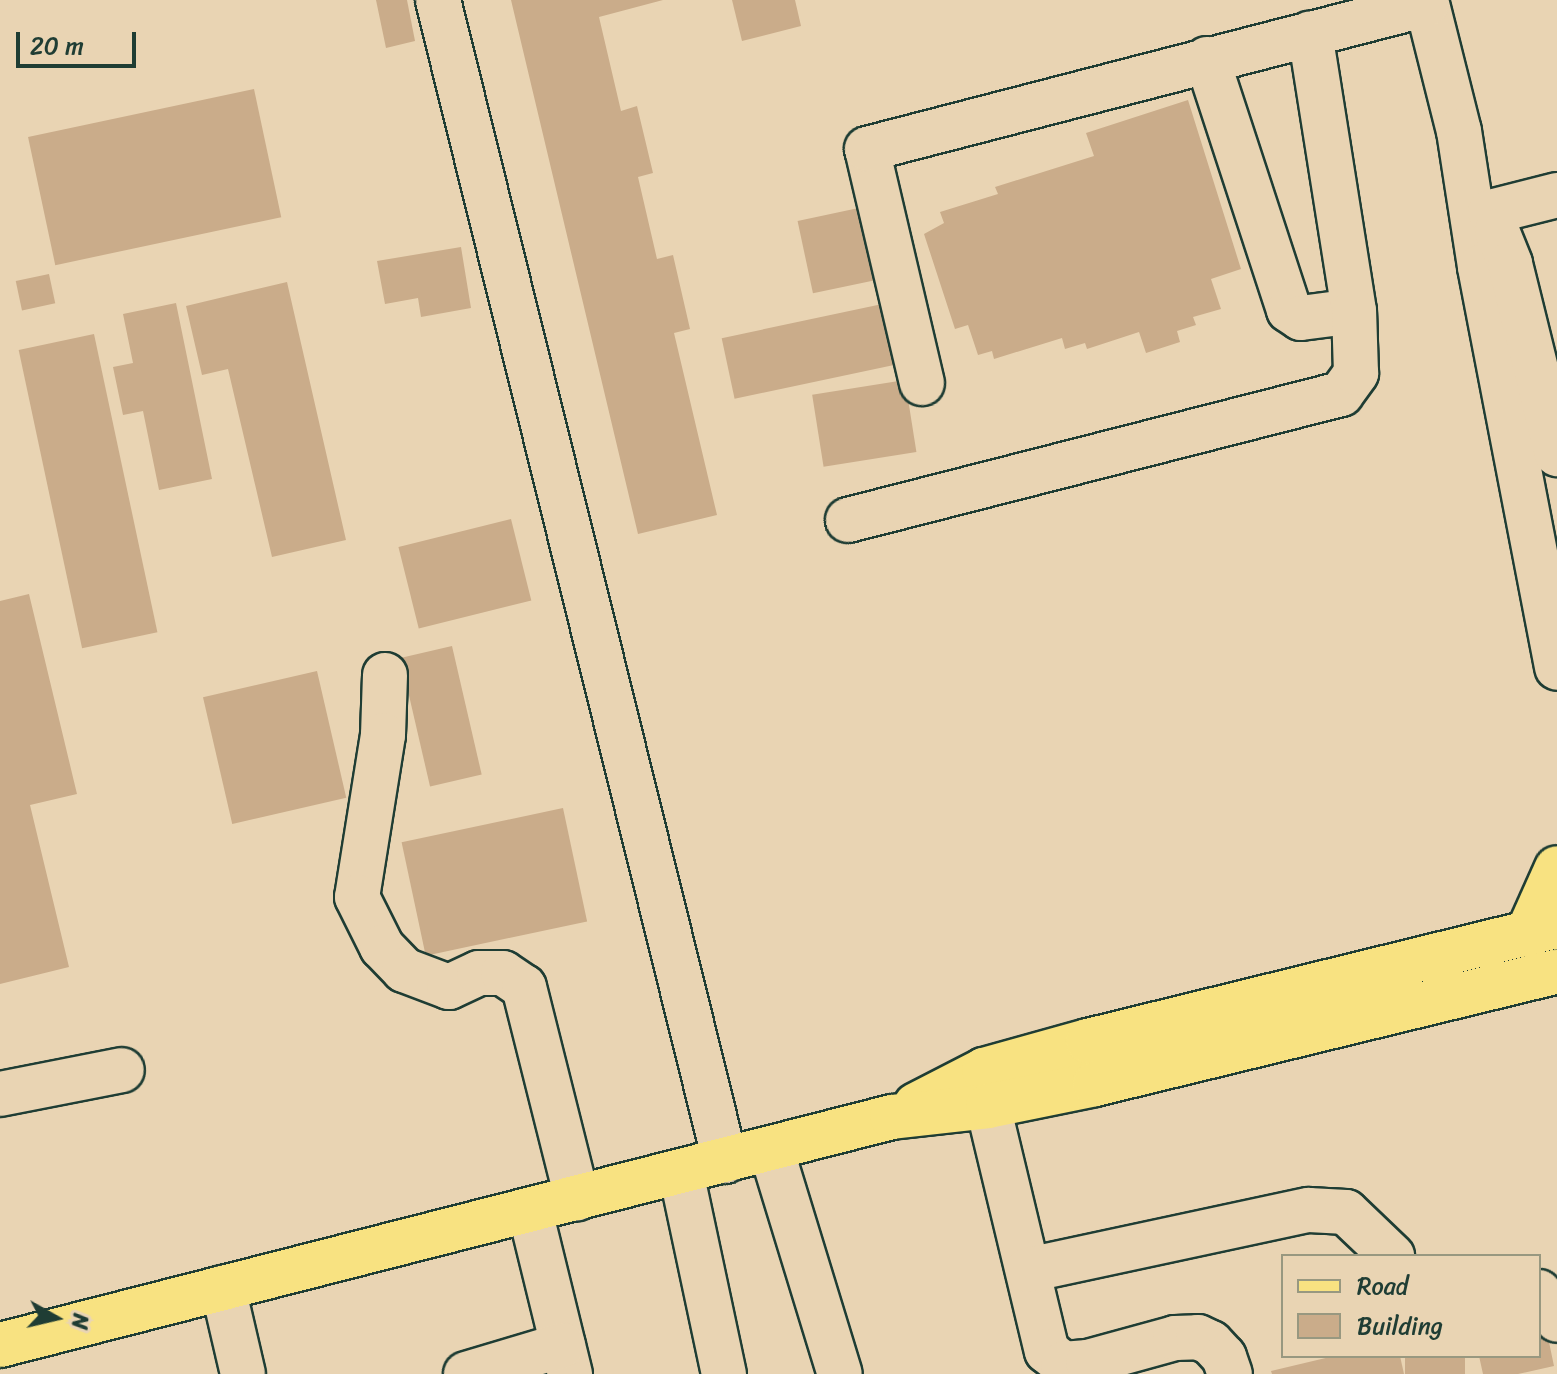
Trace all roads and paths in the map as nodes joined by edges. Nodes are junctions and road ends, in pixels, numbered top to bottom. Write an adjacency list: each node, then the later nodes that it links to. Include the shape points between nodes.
1 (438, 0): 22 (street)
2 (1426, 2): 3 (street); 5 (street)
3 (1310, 33): 4 (street); 8 (street)
4 (1207, 59): 8 (street, via 1289,310 1301,318); 9 (street, via 867,149)
5 (1459, 131): 7 (street); 12 (street)
6 (1557, 195): 7 (street)
7 (1490, 212): 10 (street, via 1510,264)
8 (1354, 311): 11 (street, via 1356,373 1341,394)
9 (922, 383)
10 (1557, 454)
11 (848, 520)
12 (1557, 668)
13 (385, 675): 24 (street, via 383,735 357,897 382,947 404,970 449,987 479,973 503,973 524,987)
14 (1557, 868): 15 (main road)
15 (1542, 931): 19 (main road, via 1103,1037)
16 (1536, 976): 17 (main road); 19 (main road, via 1110,1080)
17 (1557, 1006)
18 (122, 1070): 20 (street)
19 (986, 1088): 21 (main road); 27 (street)
20 (0, 1094)
21 (771, 1149): 22 (main road); 36 (street)
22 (725, 1161): 23 (main road)
23 (681, 1172): 24 (main road); 35 (street)
24 (577, 1198): 25 (main road)
25 (530, 1211): 28 (main road); 32 (street)
26 (1390, 1254): 27 (street, via 1346,1212 1309,1210)
27 (1028, 1270): 37 (street, via 1047,1351 1063,1364 1198,1337 1224,1357)
28 (223, 1288): 31 (main road); 33 (street)
29 (1541, 1295): 30 (street)
30 (1557, 1320)
31 (0, 1345)
32 (566, 1360): 34 (street)
33 (243, 1374)
34 (466, 1374)
35 (724, 1374)
36 (840, 1374)
37 (1230, 1374)

